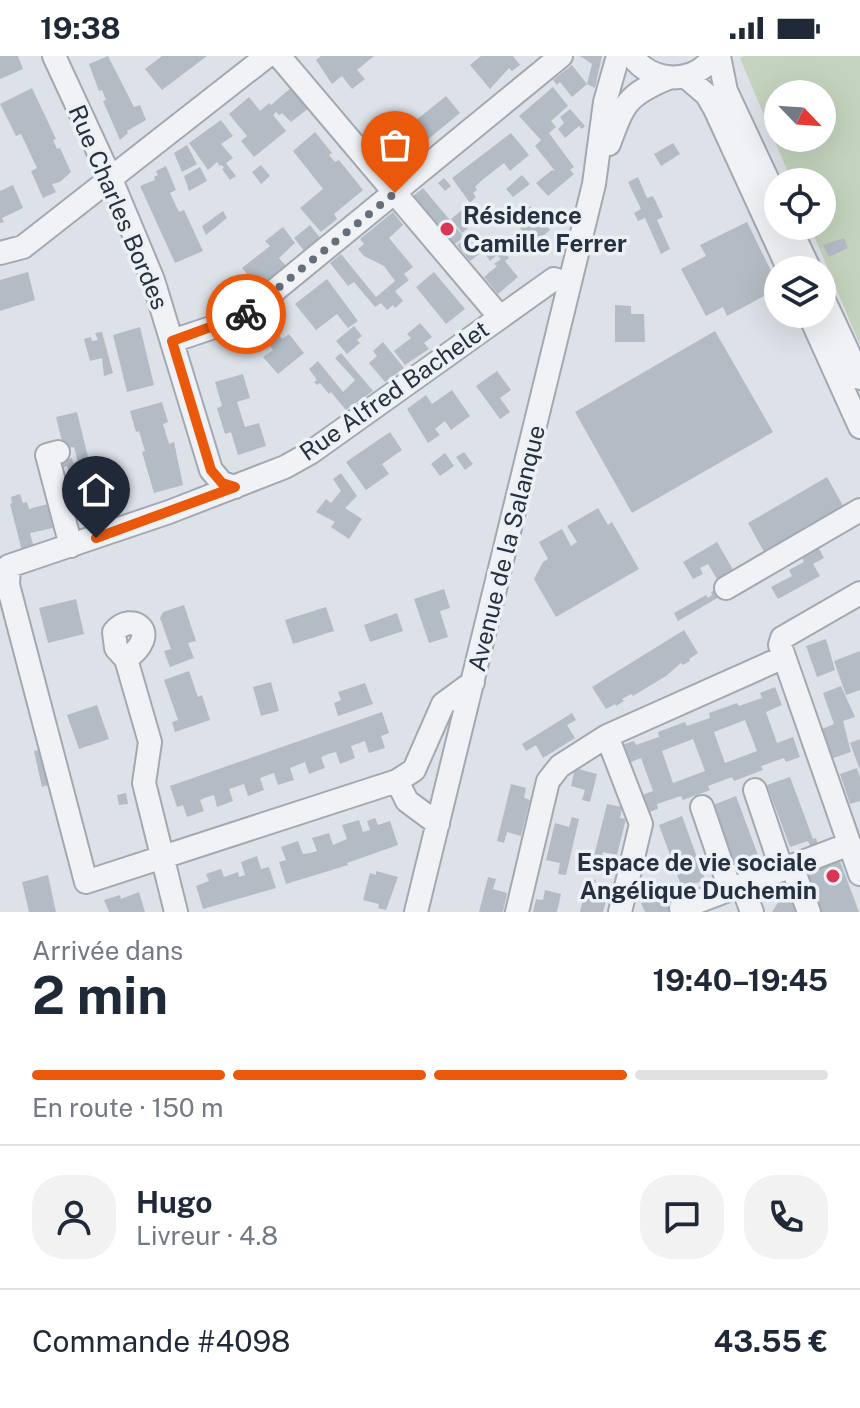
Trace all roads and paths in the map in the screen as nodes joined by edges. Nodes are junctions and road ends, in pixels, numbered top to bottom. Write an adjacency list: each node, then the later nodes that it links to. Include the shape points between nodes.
1 (54, 56): 10 (street, Rue Charles Bordes)
2 (267, 56): 10 (street)
3 (279, 56): 12 (street)
4 (561, 56): 12 (street)
5 (618, 56): 11 (street, Avenue de la Salanque, via 605,102)
6 (632, 56): 8 (street, via 652,74)
7 (717, 56): 8 (street, Avenue de la Salanque, via 699,71); 9 (street, via 726,91)
8 (677, 77): 11 (street, Avenue de la Salanque, via 639,90 621,109); 14 (street, via 707,95)
9 (764, 172)
10 (110, 177): 13 (street, via 23,247); 19 (street, Rue Charles Bordes)
11 (594, 184): 15 (street, Avenue de la Salanque)
12 (395, 193): 16 (street); 19 (street, via 241,318)
13 (0, 253)
14 (783, 256)
15 (569, 284): 16 (street, Rue Alfred Bachelet, via 554,279); 31 (street, Avenue de la Salanque)
16 (499, 316): 23 (street, Rue Alfred Bachelet, via 310,453)
17 (818, 328): 20 (street)
18 (834, 328): 20 (street)
19 (172, 341): 23 (street, Rue Charles Bordes, via 211,470 222,483)
20 (854, 383): 21 (street)
21 (860, 427)
22 (58, 452): 25 (street, via 47,455)
23 (235, 487): 25 (street, Rue Alfred Bachelet)
24 (860, 510): 27 (street)
25 (71, 546): 26 (street, Rue Alfred Bachelet)
26 (4, 571): 39 (street, Rue Alfred Bachelet, via 86,882)
27 (726, 588)
28 (860, 593): 29 (street, via 782,638)
29 (784, 657): 32 (street); 38 (street)
30 (126, 659): 39 (street, via 150,742 144,783)
31 (473, 682): 33 (street, via 443,704); 34 (street, Avenue de la Salanque)
32 (607, 736): 45 (street, via 560,766 548,781); 46 (street, via 641,824)
33 (406, 775): 34 (street, via 433,773); 37 (street, via 407,801); 39 (street)
34 (448, 781): 37 (street, Avenue de la Salanque)
35 (755, 790): 40 (street)
36 (702, 807): 42 (street)
37 (438, 824): 44 (street, Avenue de la Salanque)
38 (850, 844): 40 (street); 41 (street)
39 (163, 856): 43 (street)
40 (787, 868): 42 (street); 49 (street)
41 (860, 874)
42 (736, 887): 47 (street, via 681,908); 48 (street)
43 (176, 912)
44 (416, 912)
45 (517, 912)
46 (620, 912)
47 (683, 912)
48 (752, 912)
49 (809, 912)

